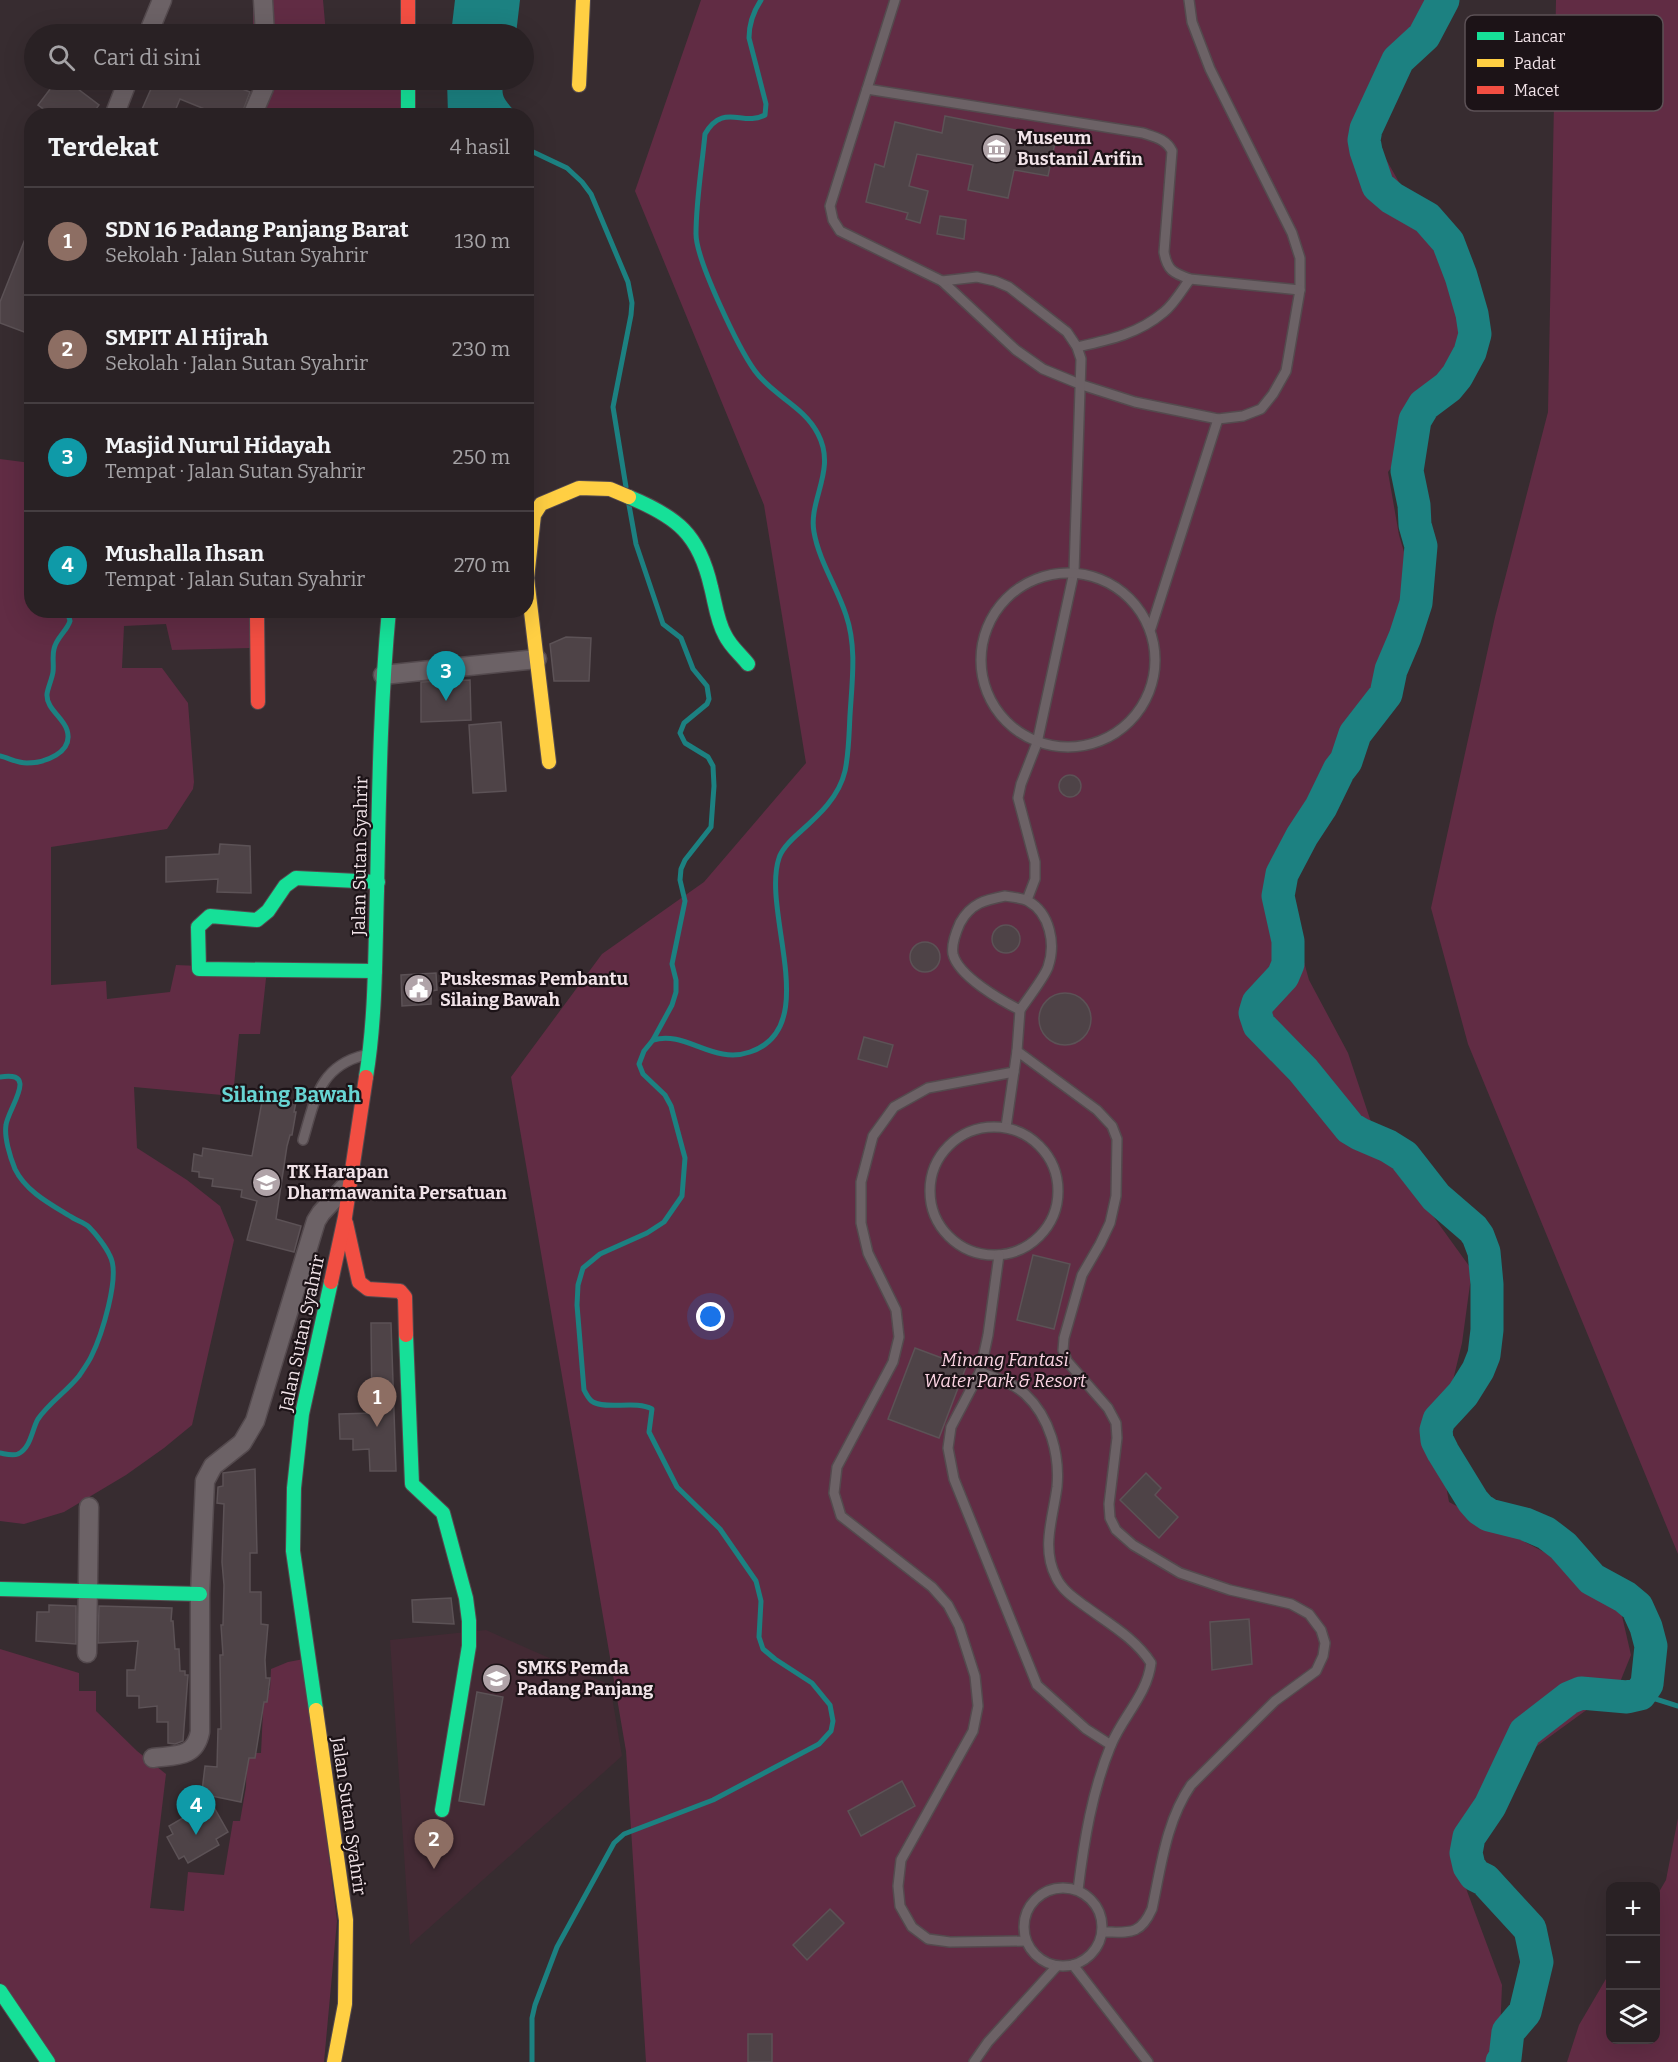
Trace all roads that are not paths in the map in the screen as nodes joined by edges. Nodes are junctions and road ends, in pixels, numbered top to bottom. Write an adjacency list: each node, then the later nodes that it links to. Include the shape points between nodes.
1 (162, 0): 7 (street)
2 (263, 0): 8 (street)
3 (408, 0): 9 (main road)
4 (583, 0): 10 (main road)
5 (896, 0): 14 (lane)
6 (1189, 0): 20 (lane, via 1192,22 1209,69 1292,233 1300,258)
7 (152, 24)
8 (264, 24)
9 (408, 24)
10 (579, 86)
11 (124, 90): 15 (street)
12 (263, 90): 16 (street)
13 (408, 90): 17 (main road)
14 (867, 90): 18 (lane, via 1160,138 1172,152 1164,252 1167,265); 19 (lane, via 830,206 833,220 840,231)
15 (117, 108)
16 (255, 108)
17 (408, 108)
18 (1190, 279): 20 (lane); 21 (lane, via 1165,311 1146,326 1123,337)
19 (942, 282): 21 (lane, via 977,277 1009,287 1067,332); 22 (lane, via 1016,350 1043,369)
20 (1300, 290): 23 (lane, via 1286,371 1273,394 1261,409)
21 (1077, 347): 22 (lane)
22 (1082, 385): 23 (lane, via 1135,402); 25 (lane)
23 (1218, 419): 29 (lane)
24 (534, 515): 31 (main road, via 541,504 579,488 610,489 676,521 695,541 725,636)
25 (1074, 572): 29 (lane, via 1106,580 1124,593); 34 (lane); 34 (lane, via 1043,576 1016,590 994,613 982,642 982,673 991,702 1010,727)
26 (257, 618): 33 (main road)
27 (388, 618): 32 (main road, Jalan Sutan Syahrir)
28 (532, 618): 30 (main road)
29 (1151, 628): 34 (lane, via 1156,661 1149,694 1130,722 1102,741 1070,748)
30 (537, 659): 32 (street); 35 (main road)
31 (748, 664)
32 (383, 675): 36 (main road, Jalan Sutan Syahrir)
33 (258, 702)
34 (1037, 743): 37 (lane, via 1018,798 1035,861 1035,879)
35 (549, 762)
36 (378, 882): 38 (main road, Jalan Sutan Syahrir); 38 (main road, via 296,878 286,885 269,911 256,920 210,916 198,927 198,969)
37 (1027, 900): 39 (lane, via 1043,913 1051,952 1048,968); 39 (lane, via 1005,896 984,900 966,913 955,933 953,955 964,972 983,988)
38 (375, 971): 41 (main road, Jalan Sutan Syahrir)
39 (1020, 1010): 40 (lane)
40 (1017, 1051): 42 (lane); 58 (lane, via 1097,1110 1112,1125 1117,1139 1116,1196 1110,1223 1082,1275 1063,1350 1067,1361 1108,1408 1116,1423 1109,1504 1116,1530 1180,1573 1291,1604 1309,1614 1325,1643 1316,1671 1275,1701 1191,1785 1181,1800 1169,1831 1147,1921 1131,1932)
41 (370, 1054): 44 (lane, via 350,1059 328,1074); 45 (main road, Jalan Sutan Syahrir)
42 (1014, 1071): 43 (lane); 59 (lane, via 928,1088 894,1107 873,1136 861,1182 861,1223 868,1253 896,1310 899,1337 893,1362 837,1467 834,1493 841,1516 932,1587 948,1605 975,1676 978,1706 973,1731 901,1860 900,1906 912,1927 928,1939)
43 (1006, 1127): 47 (lane, via 1030,1137 1049,1156 1058,1180 1057,1207 1045,1231 1024,1248); 47 (lane, via 984,1127 963,1134 946,1148 934,1166 930,1188 932,1209 942,1229 957,1244 977,1253)
44 (303, 1140)
45 (348, 1184): 46 (main road, Jalan Sutan Syahrir); 52 (street, via 316,1221 255,1421 242,1443 207,1474)
46 (345, 1217): 56 (main road, via 359,1282 368,1289 400,1291 405,1297 410,1478 415,1490 443,1513 466,1598 469,1646); 64 (main road, Jalan Sutan Syahrir, via 302,1414 293,1509 293,1551 345,1920 345,2004)
47 (999, 1255): 48 (lane)
48 (980, 1372): 54 (lane, via 951,1427 948,1448 954,1479 1037,1685 1086,1729); 54 (lane, via 1025,1394 1043,1415 1051,1436 1057,1485 1048,1538 1057,1579 1070,1595 1144,1652 1151,1663 1149,1678)
49 (89, 1507): 51 (street)
50 (0, 1589): 51 (main road)
51 (87, 1592): 52 (main road); 53 (street)
52 (200, 1594): 55 (street, via 198,1742 186,1753)
53 (87, 1653)
54 (1111, 1745): 57 (lane, via 1084,1834)
55 (153, 1758)
56 (442, 1810)
57 (1078, 1890): 58 (lane, via 1098,1906); 59 (lane, via 1048,1890 1036,1899 1027,1911)
58 (1102, 1932): 60 (lane, via 1097,1947)
59 (1026, 1941): 61 (lane, via 1044,1962)
60 (1073, 1965): 61 (lane); 66 (lane)
61 (1057, 1966): 65 (lane)
62 (0, 1991): 63 (main road)
63 (48, 2062)
64 (334, 2062)
65 (974, 2062)
66 (1148, 2062)

